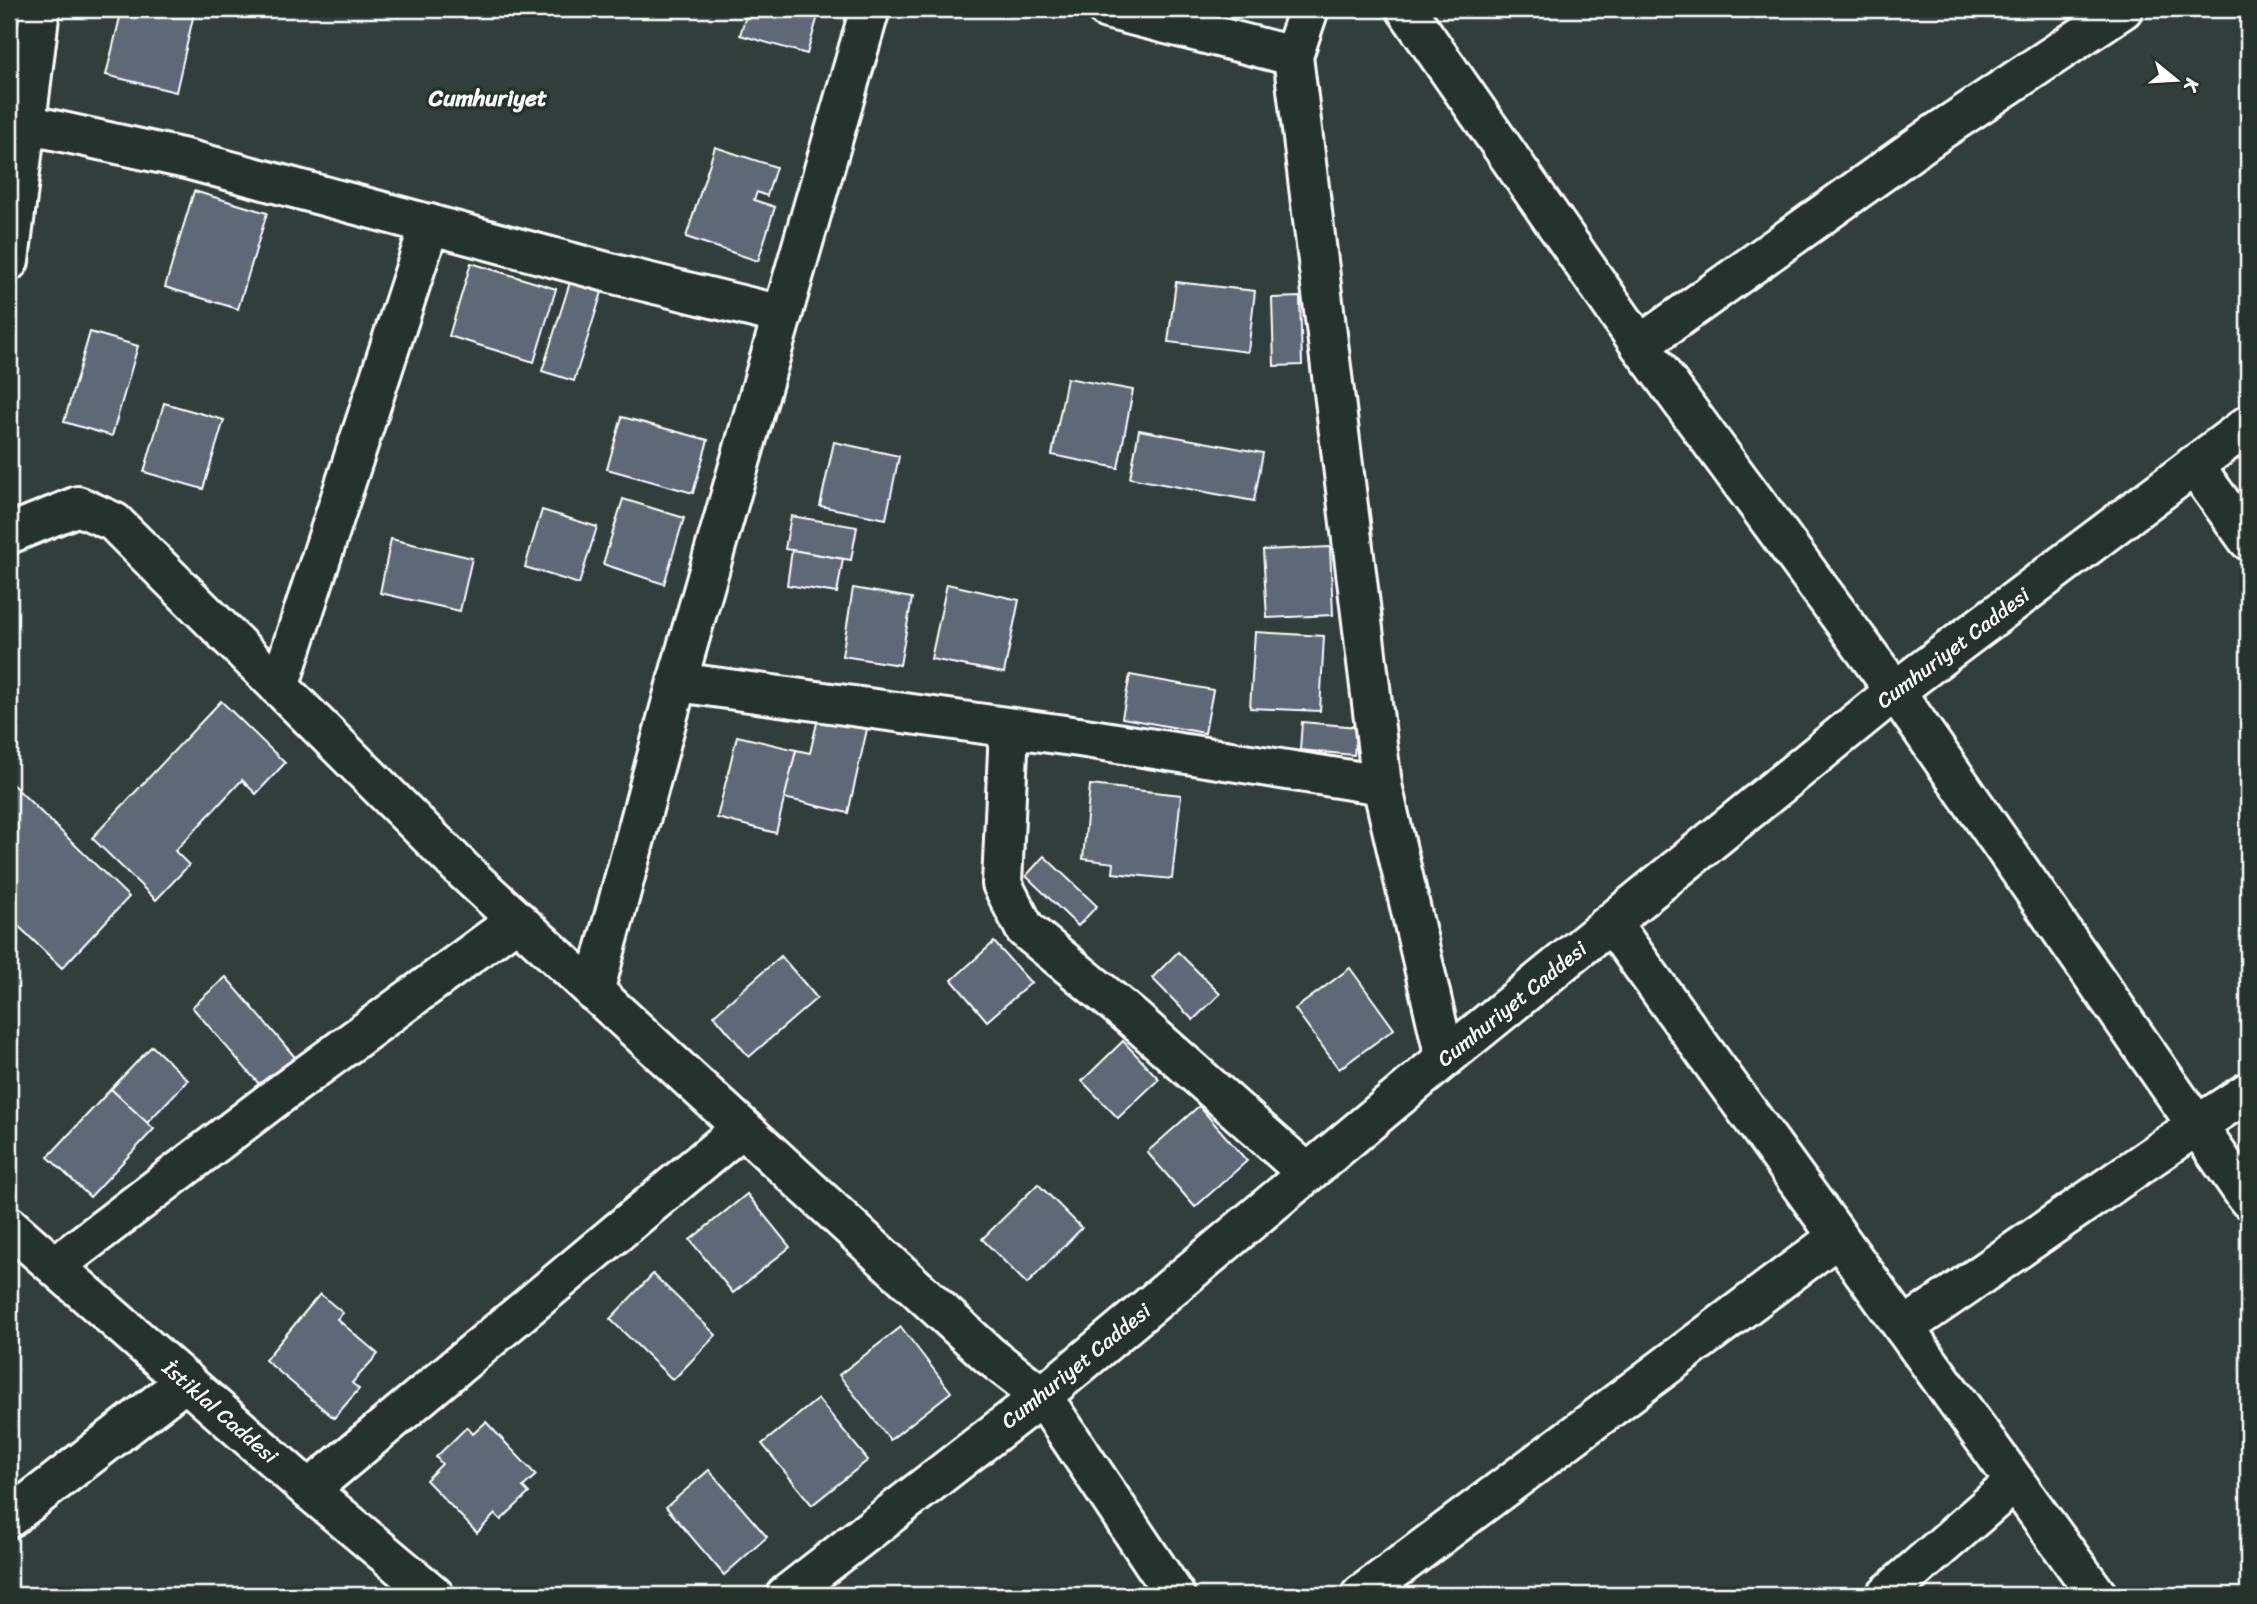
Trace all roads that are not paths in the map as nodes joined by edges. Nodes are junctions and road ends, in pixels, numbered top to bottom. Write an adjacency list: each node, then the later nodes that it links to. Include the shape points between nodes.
1 (40, 9): 8 (street)
2 (870, 9): 11 (street)
3 (1107, 9): 7 (street)
4 (1309, 9): 7 (street)
5 (1406, 9): 12 (street)
6 (2123, 9): 12 (street, via 1938,132)
7 (1293, 56): 21 (street)
8 (26, 124): 9 (street, via 186,159); 10 (street)
9 (430, 224): 11 (street); 18 (street)
10 (9, 261)
11 (782, 314): 17 (street)
12 (1640, 345): 19 (street)
13 (2248, 425): 14 (street, Cumhuriyet Caddesi)
14 (2194, 465): 16 (street); 19 (street, Cumhuriyet Caddesi)
15 (9, 534): 18 (street, via 78,506 114,522)
16 (2248, 540)
17 (677, 682): 20 (street); 24 (street)
18 (279, 687): 22 (street)
19 (1895, 691): 23 (street, Cumhuriyet Caddesi); 27 (street)
20 (1009, 728): 21 (street); 29 (street, via 1002,884 1025,929 1135,1019)
21 (1382, 786): 25 (street)
22 (517, 920): 24 (street); 33 (street)
23 (1612, 924): 25 (street, Cumhuriyet Caddesi); 32 (street)
24 (594, 992): 28 (street)
25 (1445, 1058): 29 (street, Cumhuriyet Caddesi)
26 (2248, 1092): 27 (street)
27 (2196, 1126): 30 (street); 34 (street)
28 (742, 1128): 36 (street, via 989,1355); 38 (street)
29 (1307, 1173): 36 (street, Cumhuriyet Caddesi)
30 (2248, 1199)
31 (9, 1226): 33 (street, İstiklal Caddesi)
32 (1838, 1237): 34 (street); 43 (street)
33 (55, 1266): 35 (street, İstiklal Caddesi)
34 (1903, 1328): 37 (street)
35 (186, 1381): 38 (street, İstiklal Caddesi); 39 (street)
36 (1042, 1396): 41 (street, Cumhuriyet Caddesi); 42 (street)
37 (2015, 1482): 44 (street); 45 (street)
38 (309, 1490): 40 (street, İstiklal Caddesi)
39 (9, 1518)
40 (434, 1595)
41 (786, 1595)
42 (1175, 1595)
43 (1361, 1595)
44 (1886, 1595)
45 (2097, 1595)

